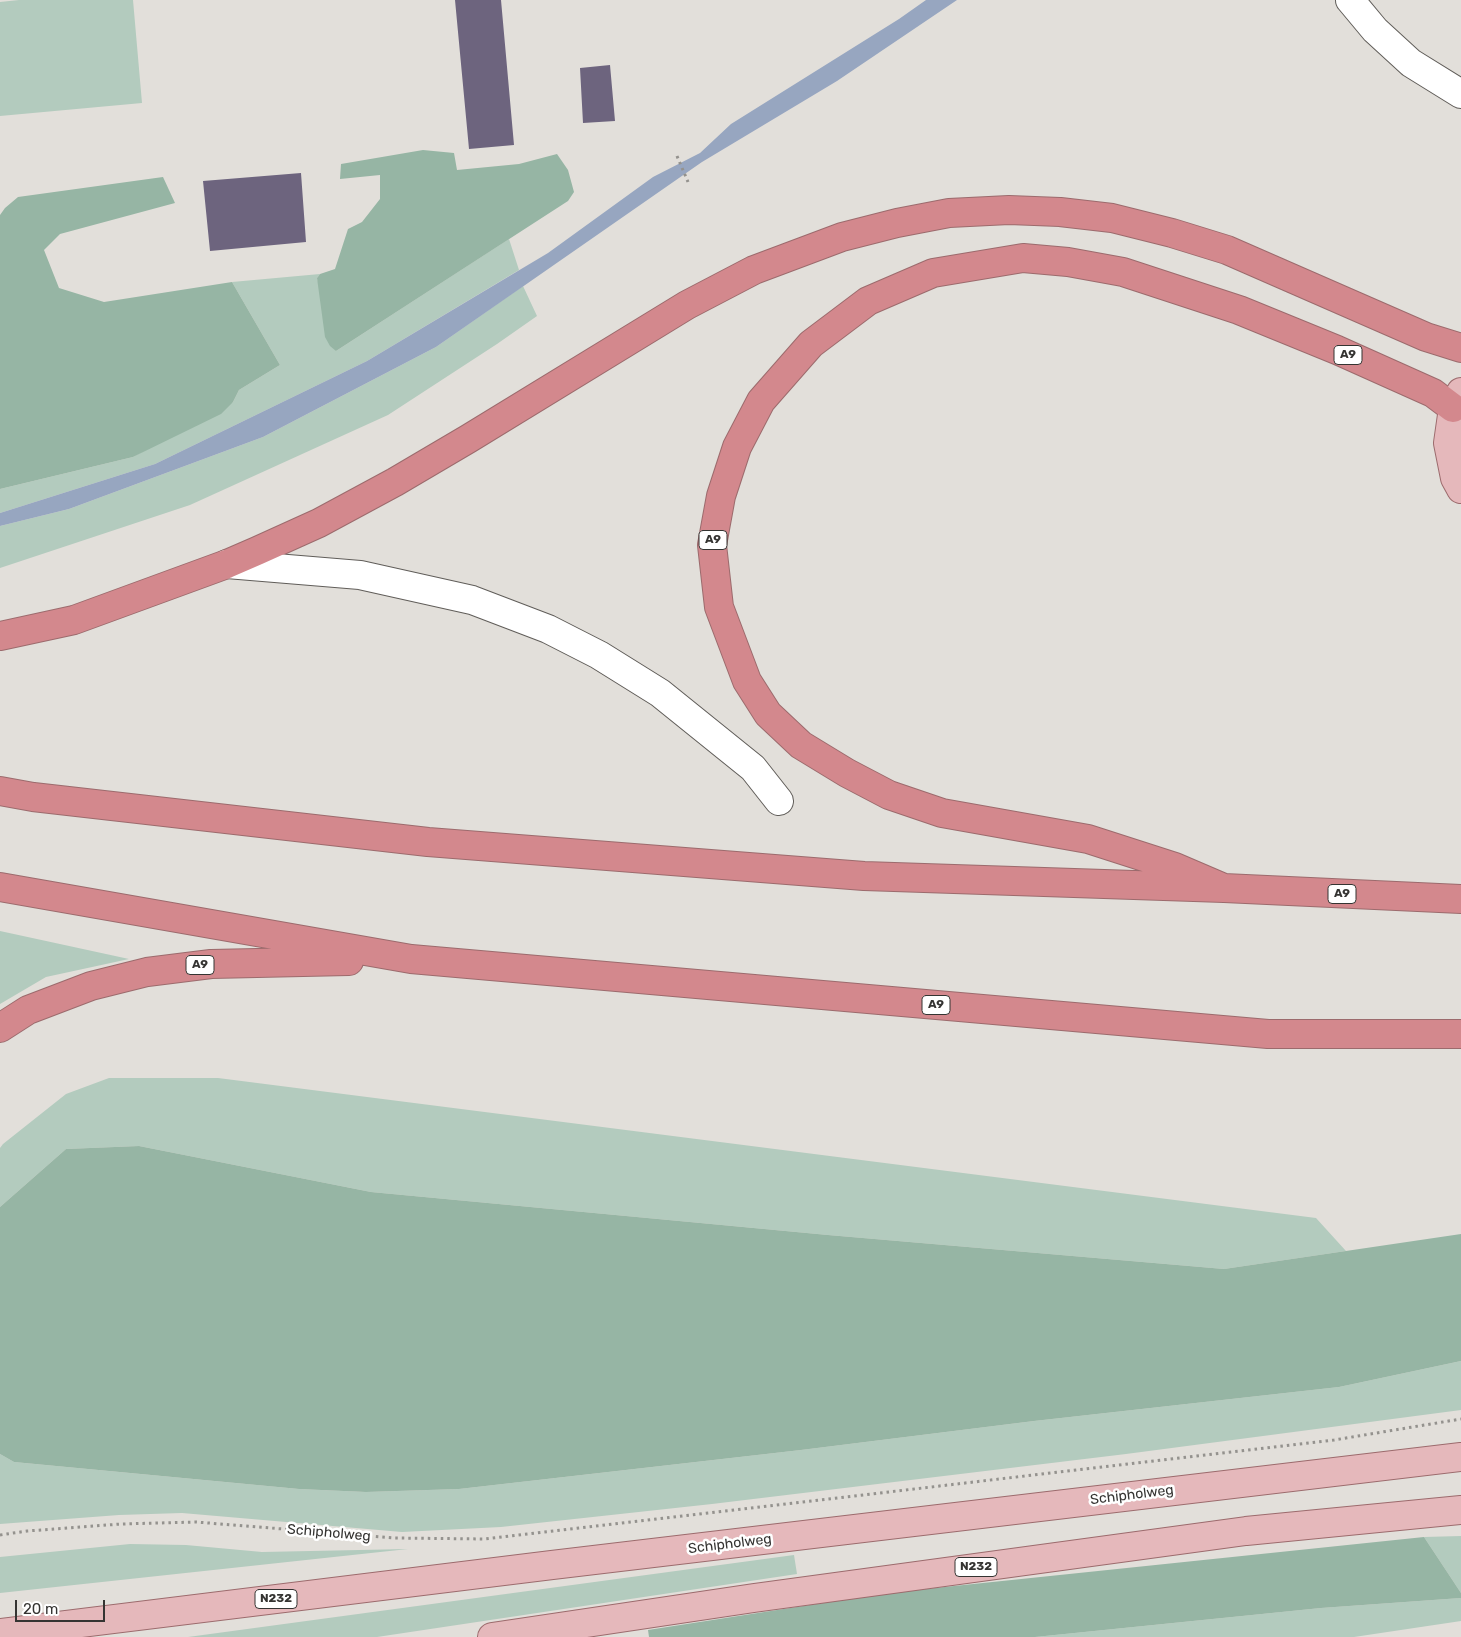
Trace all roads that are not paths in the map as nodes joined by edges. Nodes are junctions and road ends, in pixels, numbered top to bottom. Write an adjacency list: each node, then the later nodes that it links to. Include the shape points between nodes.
1 (1350, 0): 2 (street, via 1375,30 1412,63)
2 (1461, 94)
3 (1461, 348): 6 (highway, via 1426,337 1227,250 1172,233 1112,218 1060,212 949,213 842,236 754,270 687,305 395,482 319,523)
4 (1457, 400): 5 (main road, via 1448,444 1455,478); 11 (highway, A9, via 1433,393 1214,301 1123,272 1023,258 933,273 868,301 811,344 761,401 737,447 720,496 712,545 719,608 747,682 768,714 801,745 889,795 924,807 1088,839 1175,867)
5 (1461, 489)
6 (227, 564): 7 (highway, via 74,620); 9 (street, via 360,575 472,600 548,629 599,655 660,693 753,768)
7 (0, 636)
8 (0, 791): 11 (highway, A9, via 428,842 864,876)
9 (779, 801)
10 (0, 887): 13 (highway, A9)
11 (1224, 888): 12 (highway, A9)
12 (1461, 899)
13 (411, 959): 14 (highway, A9, via 211,964 147,972 91,986 28,1010); 15 (highway, A9, via 1268,1034)
14 (0, 1028)
15 (1461, 1034)
16 (1461, 1457): 18 (main road, Schipholweg / N232)
17 (1461, 1510): 19 (main road, N232, via 1236,1532)
18 (0, 1633)
19 (492, 1637)

